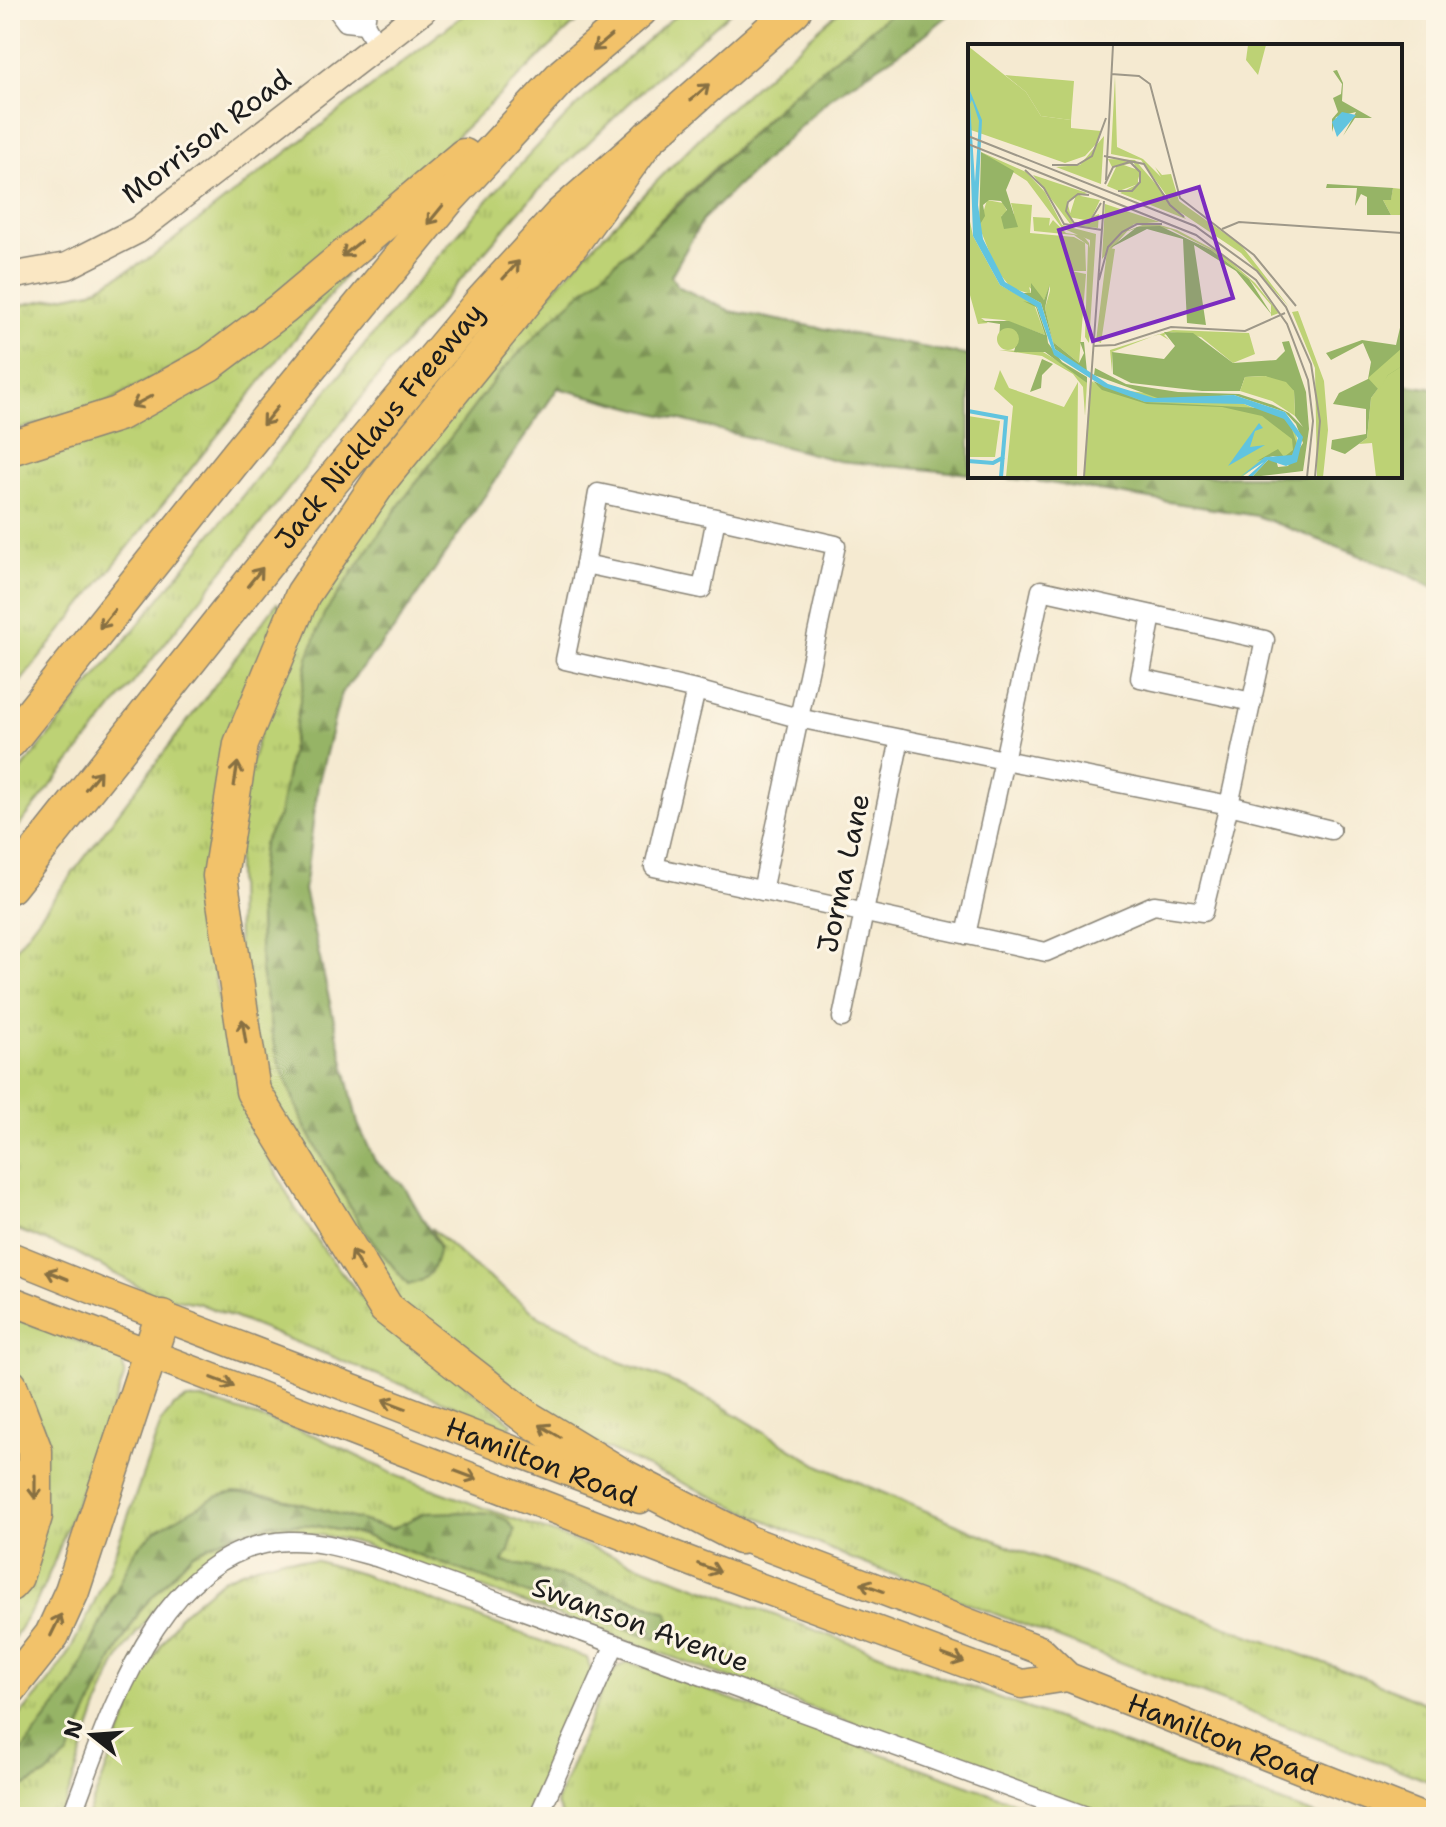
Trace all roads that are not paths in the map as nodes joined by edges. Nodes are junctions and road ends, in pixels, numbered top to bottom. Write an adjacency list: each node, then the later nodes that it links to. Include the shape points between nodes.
1 (337, 10): 5 (street, via 346,22)
2 (423, 10): 5 (main road, Morrison Road)
3 (640, 10): 6 (highway, one-way to 6)
4 (794, 10): 7 (highway, Jack Nicklaus Freeway, one-way to 4)
5 (370, 26): 8 (main road, Morrison Road, via 138,230 67,266)
6 (563, 75): 9 (highway, one-way to 9, via 209,364 118,414); 17 (highway, one-way to 17, via 447,200)
7 (649, 137): 21 (highway, Jack Nicklaus Freeway, one-way to 7, via 327,487 479,305 561,215); 31 (highway, one-way to 7, via 626,1478 529,1419 386,1308 253,1091 220,876 241,744 303,594 382,478 573,242)
8 (10, 276)
9 (10, 448)
10 (716, 518): 11 (street, via 702,589); 11 (street, via 598,493); 15 (street, via 836,545)
11 (585, 564): 13 (street, via 565,660)
12 (1152, 615): 14 (street, via 1140,678); 14 (street, via 1265,640); 18 (street, via 1041,590)
13 (696, 690): 15 (street); 22 (street, via 654,867)
14 (1252, 702): 19 (street)
15 (798, 718): 16 (street); 22 (street)
16 (900, 739): 18 (street); 23 (street, Jorma Lane)
17 (10, 741)
18 (1004, 760): 19 (street); 24 (street)
19 (1229, 805): 20 (street); 24 (street, via 1203,912 1154,905 1046,952)
20 (1331, 830)
21 (10, 887)
22 (762, 891): 23 (street)
23 (864, 913): 24 (street); 25 (street, Jorma Lane)
24 (966, 935)
25 (842, 1018)
26 (10, 1256): 28 (main road, Hamilton Road, one-way to 26)
27 (10, 1300): 29 (main road, Hamilton Road)
28 (162, 1317): 29 (highway); 31 (main road, Hamilton Road, one-way to 28)
29 (150, 1354): 34 (main road, Hamilton Road, one-way to 34, via 1022,1684); 35 (highway, one-way to 29, via 52,1635 72,1591)
30 (10, 1386): 32 (highway, one-way to 32, via 35,1451 35,1516)
31 (740, 1537): 34 (main road, Hamilton Road, one-way to 31, via 1040,1650)
32 (10, 1584)
33 (615, 1644): 36 (street, Swanson Avenue, via 322,1542 287,1541 250,1549 216,1564 179,1596 132,1665); 37 (street); 38 (street, Swanson Avenue)
34 (1068, 1677): 39 (main road, Hamilton Road)
35 (10, 1688)
36 (71, 1817)
37 (538, 1817)
38 (1089, 1817)
39 (1421, 1817)

